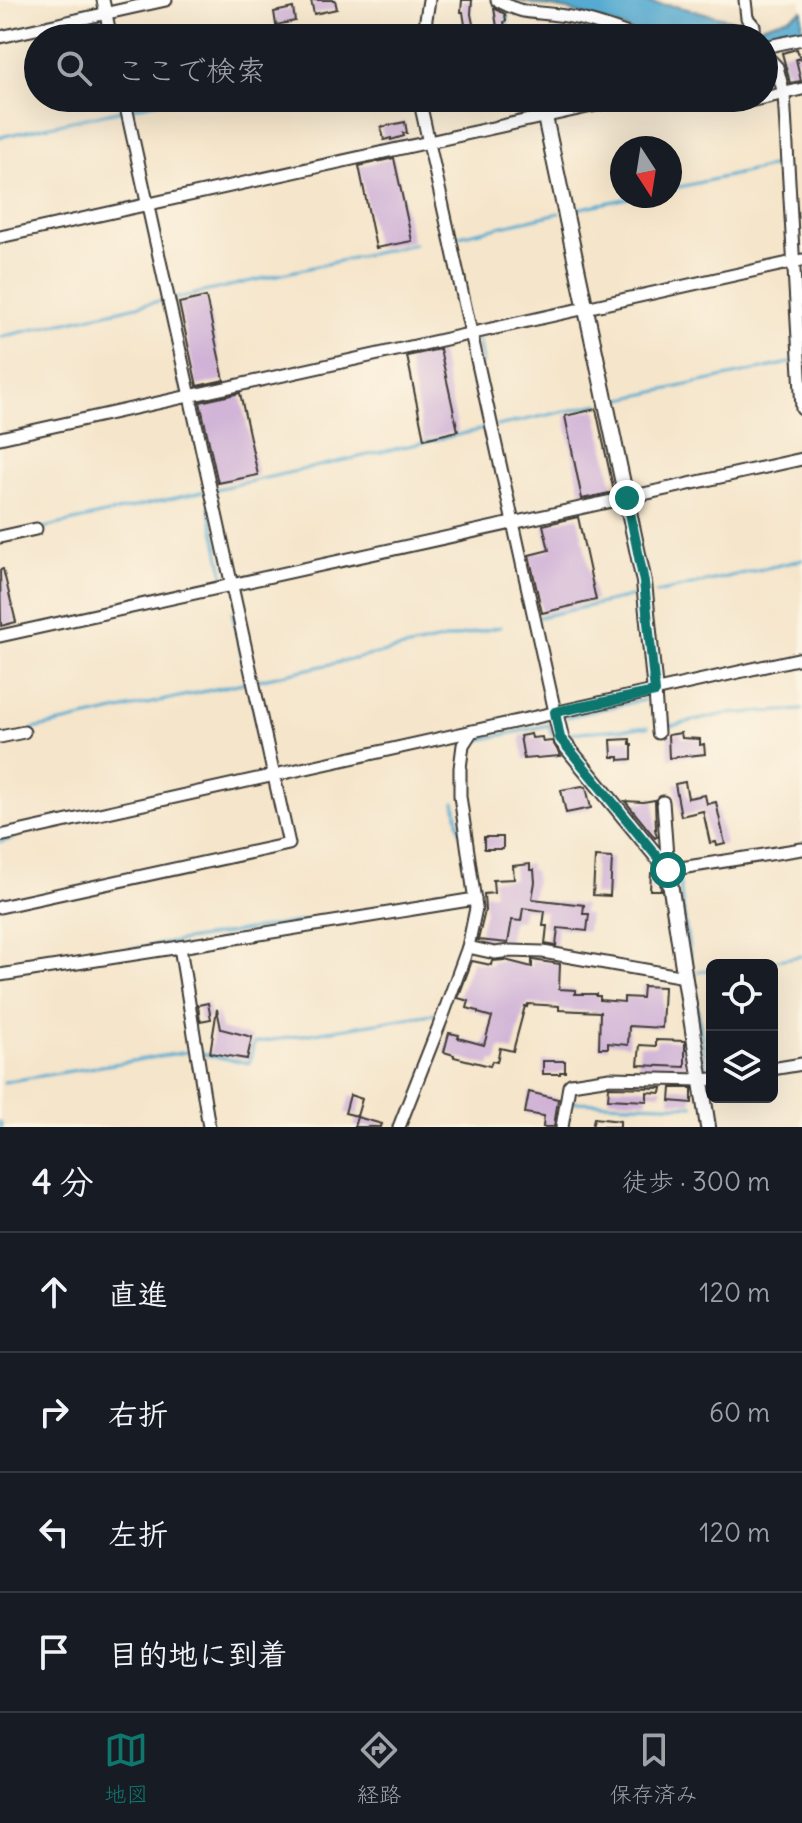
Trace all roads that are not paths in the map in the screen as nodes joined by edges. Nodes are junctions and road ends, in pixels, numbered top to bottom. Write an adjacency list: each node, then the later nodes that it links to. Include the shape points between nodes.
1 (103, 0): 6 (street)
2 (166, 0): 6 (street)
3 (429, 0): 9 (street)
4 (497, 0): 10 (street, via 519,11)
5 (745, 0): 11 (street)
6 (106, 14): 7 (street); 8 (street)
7 (60, 24)
8 (108, 24)
9 (425, 24)
10 (596, 24)
11 (750, 24)
12 (24, 32): 13 (street)
13 (0, 37)
14 (802, 39): 15 (street)
15 (778, 46)
16 (778, 71): 18 (street)
17 (802, 89): 18 (street)
18 (784, 94): 19 (street); 27 (street)
19 (778, 95)
20 (127, 112): 25 (street)
21 (422, 112): 24 (street)
22 (567, 112): 23 (street)
23 (545, 117): 24 (street); 28 (street)
24 (429, 142): 25 (street); 29 (street)
25 (147, 205): 26 (street); 30 (street)
26 (0, 237)
27 (798, 261): 28 (street); 31 (street)
28 (586, 308): 29 (street); 34 (street)
29 (471, 333): 30 (street); 35 (street)
30 (189, 396): 32 (street); 38 (street)
31 (802, 409)
32 (0, 438)
33 (802, 459): 34 (street)
34 (627, 498): 35 (street); 41 (street, via 644,582)
35 (513, 523): 38 (street); 42 (street)
36 (36, 529): 37 (street)
37 (0, 537)
38 (232, 585): 39 (street); 47 (street)
39 (0, 636)
40 (802, 658): 41 (street)
41 (655, 692): 42 (street); 45 (street)
42 (555, 712): 43 (street); 51 (street, via 560,738)
43 (472, 731): 47 (street); 52 (street, via 463,745 460,796)
44 (24, 732): 46 (street)
45 (658, 733)
46 (0, 737)
47 (273, 775): 49 (street); 53 (street, via 289,844)
48 (663, 802): 51 (street)
49 (0, 836)
50 (802, 849): 51 (street)
51 (668, 870): 57 (street)
52 (475, 899): 54 (street); 55 (street)
53 (0, 907)
54 (180, 947): 56 (street); 62 (street)
55 (468, 947): 57 (street, via 495,953 543,952); 63 (street)
56 (0, 975)
57 (685, 977): 60 (street)
58 (802, 1064): 59 (street)
59 (778, 1068)
60 (706, 1080): 64 (street, via 610,1078 571,1084)
61 (707, 1103): 65 (street)
62 (209, 1127)
63 (399, 1127)
64 (562, 1127)
65 (708, 1127)

